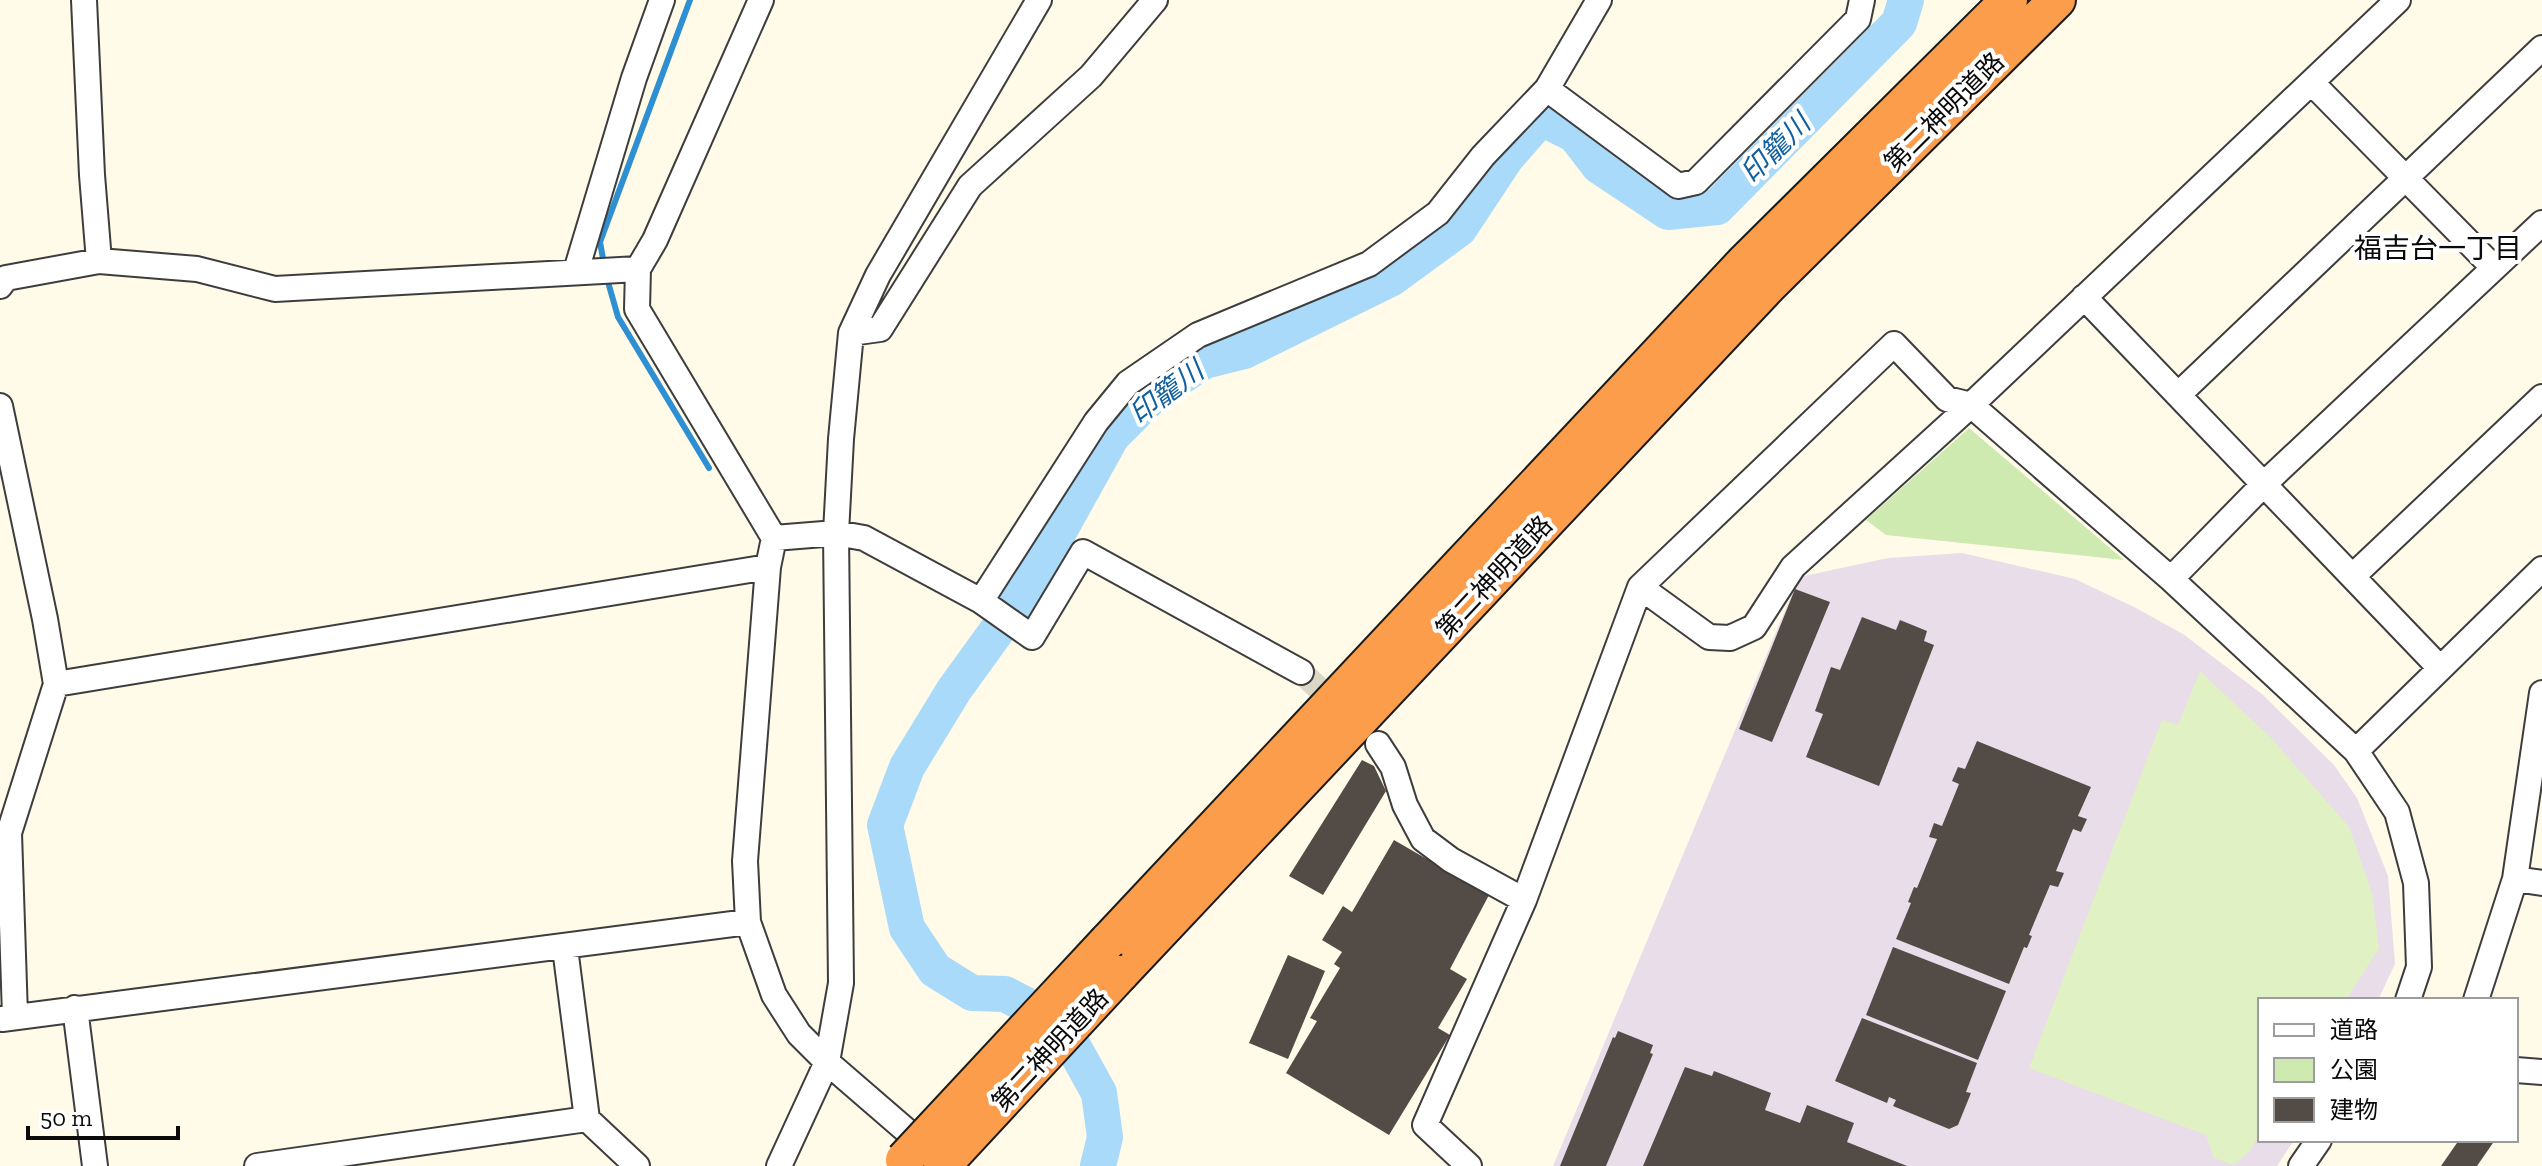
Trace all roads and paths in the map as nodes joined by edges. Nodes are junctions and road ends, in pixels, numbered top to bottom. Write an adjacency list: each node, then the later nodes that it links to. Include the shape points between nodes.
1 (84, 0): 16 (street)
2 (662, 0): 19 (street)
3 (761, 0): 18 (street)
4 (1039, 0): 22 (street, via 878,275)
5 (1155, 0): 22 (street, via 1091,76 970,186 880,329)
6 (1599, 0): 13 (street)
7 (1862, 0): 13 (street, via 1858,19 1696,182 1678,186)
8 (2009, 0): 47 (highway, 第二神明道路, via 1744,263)
9 (2057, 0): 47 (highway, 第二神明道路, via 1769,285)
10 (2398, 0): 12 (street)
11 (2542, 48): 14 (street)
12 (2312, 83): 14 (street); 21 (street)
13 (1547, 89): 35 (street, via 1438,213 1369,264 1198,335 1128,383 1096,422)
14 (2406, 178): 17 (street); 23 (street)
15 (2542, 223): 17 (street)
16 (99, 261): 19 (street, via 197,269 275,289); 20 (street, via 6,278)
17 (2493, 267): 27 (street)
18 (638, 269): 19 (street); 29 (street, via 637,309)
19 (576, 271)
20 (0, 286)
21 (2084, 297): 23 (street); 25 (street)
22 (851, 333): 28 (street)
23 (2178, 395): 27 (street)
24 (2542, 397): 32 (street)
25 (1971, 405): 33 (street); 34 (street, via 1793,567 1754,627 1730,638 1709,637); 34 (street, via 1947,399 1894,344)
26 (0, 406): 38 (street)
27 (2264, 484): 32 (street); 33 (street)
28 (836, 533): 29 (street); 35 (street, via 864,538); 52 (street, via 841,983)
29 (774, 538): 30 (street)
30 (768, 567): 38 (street); 45 (street, via 745,861)
31 (2542, 569): 36 (street)
32 (2353, 576): 36 (street)
33 (2171, 579): 41 (street)
34 (1640, 587): 44 (street)
35 (981, 601): 37 (street, via 1032,637 1083,552)
36 (2439, 667): 41 (street)
37 (1301, 672)
38 (56, 684): 51 (street, via 9,833)
39 (2542, 693): 42 (street)
40 (1378, 744): 44 (street, via 1423,839)
41 (2356, 751): 48 (street, via 2397,812 2416,883 2419,967)
42 (2515, 879): 43 (street); 49 (street)
43 (2542, 883)
44 (1524, 900): 64 (street, via 1425,1125)
45 (748, 922): 46 (street); 52 (street, via 774,995 799,1034)
46 (565, 948): 50 (street); 55 (street)
47 (1114, 958): 58 (highway, 第二神明道路, bridge); 63 (highway, 第二神明道路, bridge)
48 (2409, 998)
49 (2477, 998)
50 (75, 1008): 51 (street); 59 (street)
51 (8, 1018)
52 (827, 1062): 62 (street); 63 (street)
53 (2518, 1070): 54 (street)
54 (2542, 1072)
55 (587, 1119): 57 (street); 61 (street)
56 (2318, 1142): 65 (street)
57 (394, 1156): 60 (street)
58 (901, 1163)
59 (95, 1166)
60 (257, 1166)
61 (637, 1166)
62 (779, 1166)
63 (944, 1166)
64 (1469, 1166)
65 (2301, 1166)

